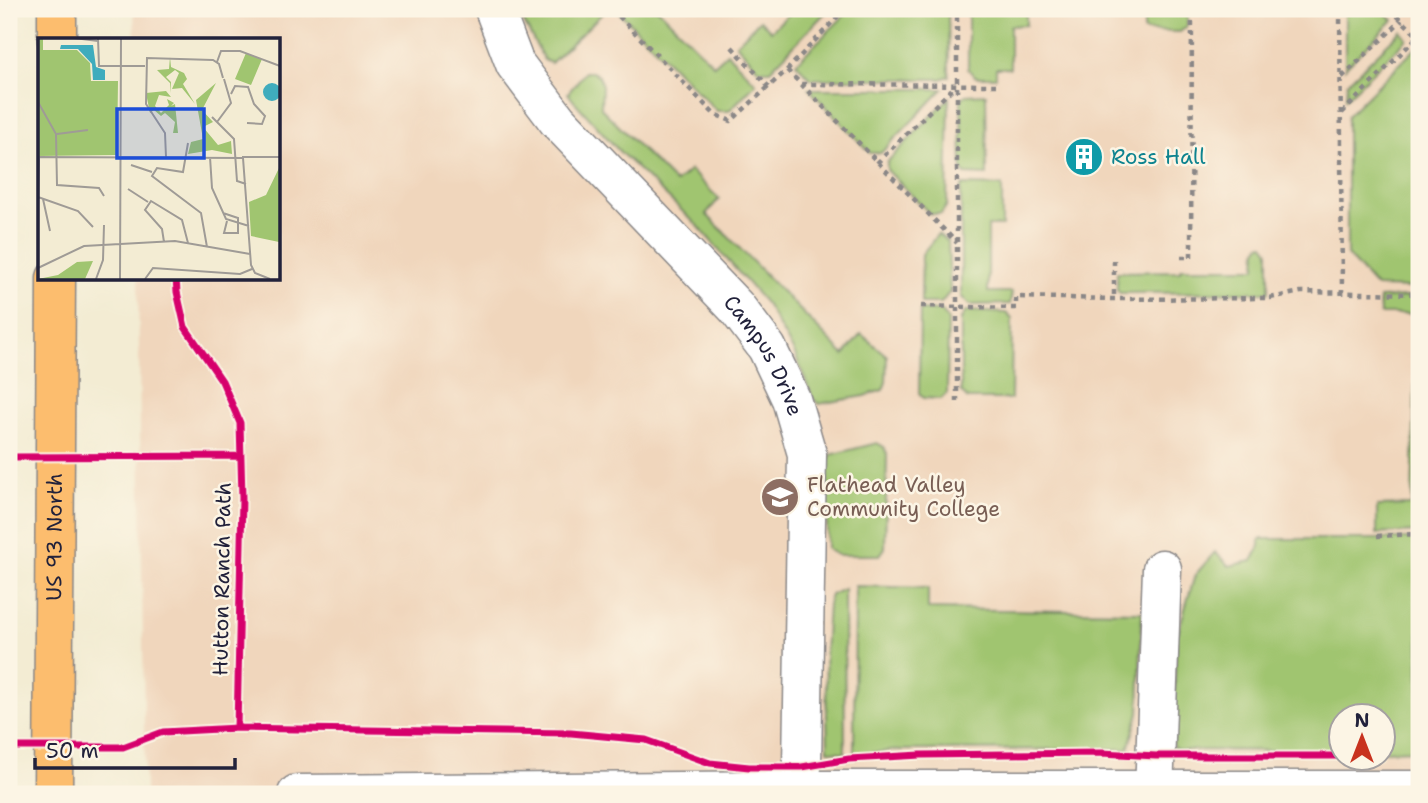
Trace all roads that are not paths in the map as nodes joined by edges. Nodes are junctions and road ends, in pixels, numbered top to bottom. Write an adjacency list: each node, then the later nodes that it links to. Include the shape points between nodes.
1 (57, 9): 3 (main road)
2 (494, 9): 6 (street, Campus Drive, via 515,64 558,121 736,307 767,348 791,399 807,454)
3 (57, 38)
4 (56, 280): 9 (main road, US 93 North)
5 (1162, 569): 8 (street)
6 (799, 790): 8 (street); 10 (street)
7 (1419, 790): 8 (street)
8 (1154, 793)
9 (53, 794)
10 (297, 794)

